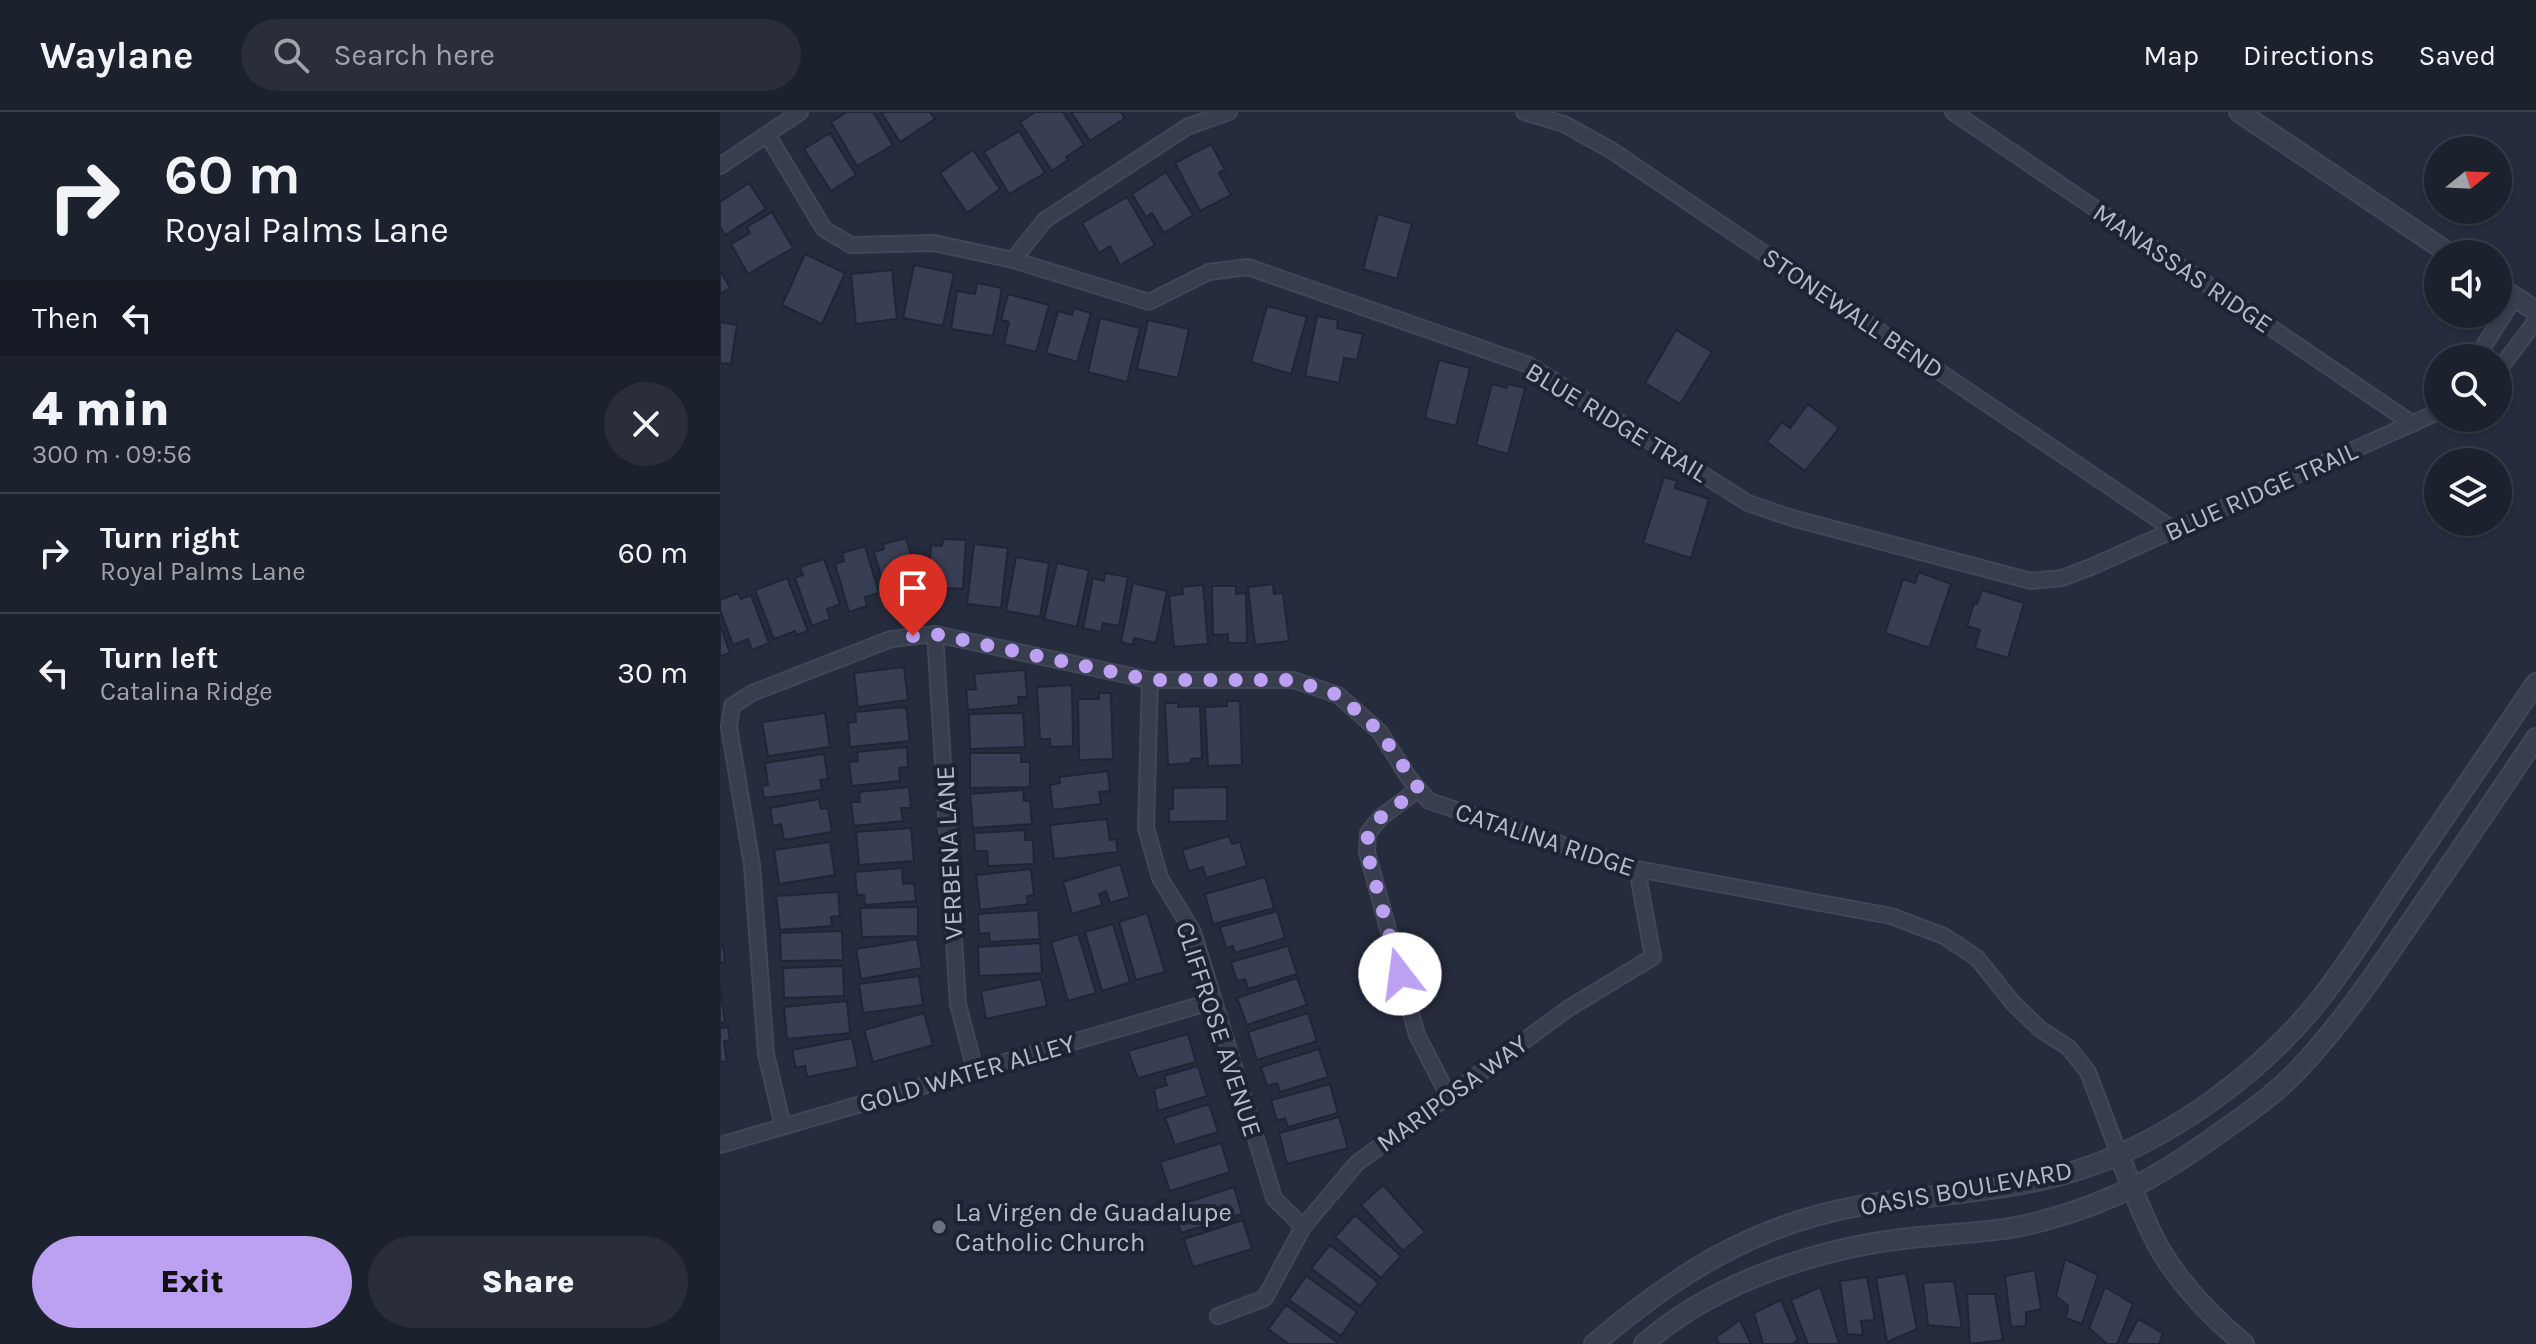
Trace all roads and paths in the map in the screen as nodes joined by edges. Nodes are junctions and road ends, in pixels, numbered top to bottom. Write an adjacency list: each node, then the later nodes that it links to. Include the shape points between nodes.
1 (800, 112): 6 (street)
2 (1229, 112): 9 (street, via 1187,127 1045,220)
3 (1524, 112): 19 (street, STONEWALL BEND, via 1564,124 1611,150)
4 (1953, 112): 18 (street, MANASSAS RIDGE)
5 (2239, 112): 8 (street)
6 (767, 134): 7 (street); 9 (street, BLUE RIDGE TRAIL, via 824,229 851,245 934,243)
7 (720, 166)
8 (2429, 240)
9 (1013, 260): 19 (street, BLUE RIDGE TRAIL, via 1149,302 1209,272 1248,267 1529,365 1748,503 2031,581 2062,578)
10 (2512, 295): 11 (street)
11 (2515, 297): 12 (street); 14 (street)
12 (2536, 311)
13 (2536, 321): 15 (street)
14 (2485, 344)
15 (2512, 353)
16 (2424, 415): 18 (street, BLUE RIDGE TRAIL)
17 (2424, 419): 18 (street, BLUE RIDGE TRAIL)
18 (2413, 424): 19 (street, BLUE RIDGE TRAIL)
19 (2174, 530)
20 (935, 634): 21 (street, CATALINA RIDGE); 27 (street, VERBENA LANE, via 958,1004); 29 (street, CATALINA RIDGE, via 891,639 752,693 732,706 729,727 752,865 766,1054)
21 (1150, 680): 24 (street, CATALINA RIDGE, via 1293,680 1338,695 1380,732); 26 (street, CLIFFROSE AVENUE, via 1146,828 1160,878 1193,932)
22 (2536, 683): 31 (street, OASIS BOULEVARD, via 2308,1013 2256,1066 2204,1105)
23 (2536, 738): 32 (street, OASIS BOULEVARD, via 2378,971 2294,1074 2255,1108)
24 (1419, 789): 25 (street, CATALINA RIDGE, via 1429,801 1460,813); 28 (street, via 1381,817 1368,833 1367,852 1417,1035)
25 (1637, 869): 28 (street, MARIPOSA WAY, via 1653,957 1569,1008); 31 (street, CATALINA RIDGE, via 1891,916 1944,936 1977,958 2013,1003 2069,1048 2088,1072)
26 (1214, 1001): 27 (street, GOLD WATER ALLEY); 33 (street, CLIFFROSE AVENUE, via 1274,1198)
27 (975, 1070): 29 (street, GOLD WATER ALLEY)
28 (1448, 1095): 33 (street, MARIPOSA WAY, via 1357,1163)
29 (783, 1126): 30 (street, GOLD WATER ALLEY)
30 (720, 1145)
31 (2119, 1154): 32 (street); 35 (street, OASIS BOULEVARD, via 2032,1181 1858,1206 1770,1229 1693,1268)
32 (2133, 1189): 36 (street, OASIS BOULEVARD, via 2041,1222 1819,1254 1745,1281 1668,1322); 37 (street, via 2177,1275)
33 (1303, 1227): 34 (street, MARIPOSA WAY, via 1265,1298)
34 (1218, 1316)
35 (1594, 1344)
36 (1644, 1344)
37 (2244, 1344)

